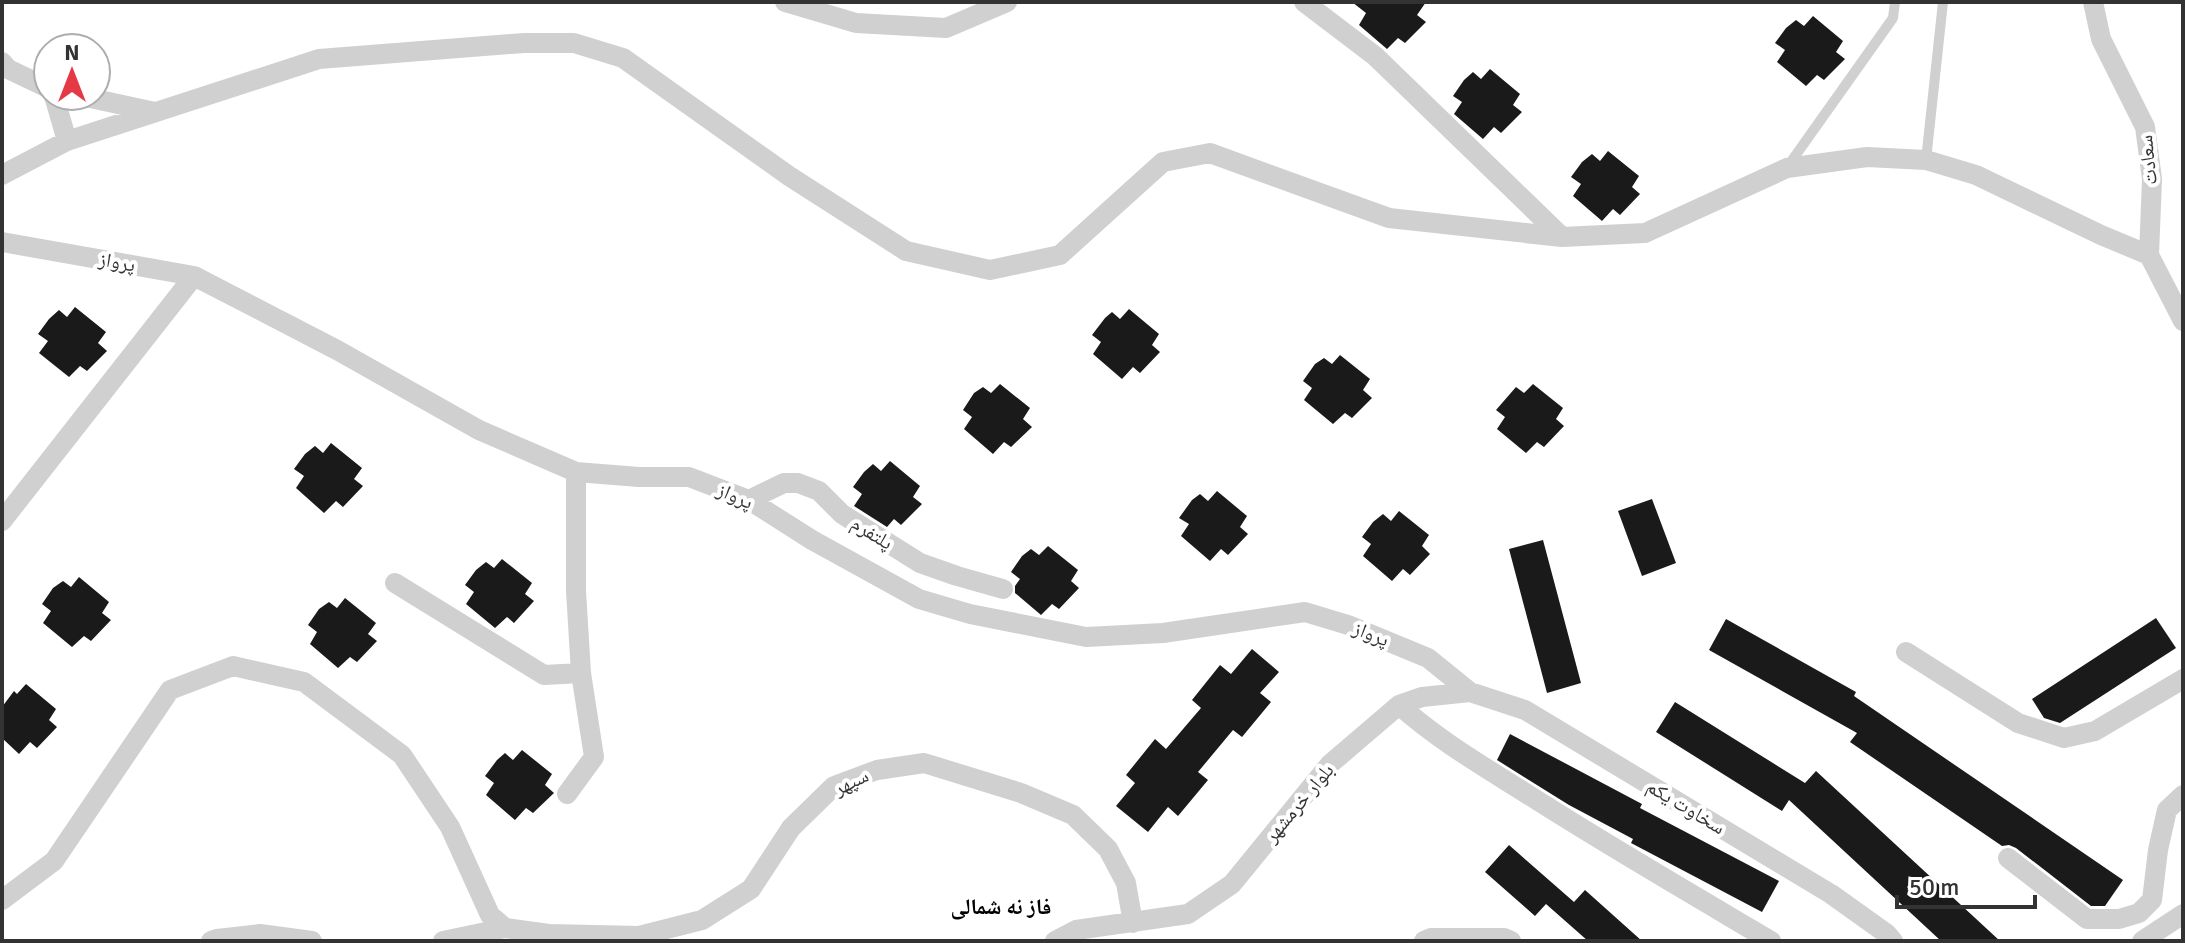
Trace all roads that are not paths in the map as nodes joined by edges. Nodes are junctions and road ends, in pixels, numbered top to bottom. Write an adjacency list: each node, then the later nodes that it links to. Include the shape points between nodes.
1 (785, 2): 2 (street, via 856,23 946,28)
2 (1007, 2)
3 (1304, 2): 16 (street, via 1375,56)
4 (1895, 2): 14 (lane, via 1893,18)
5 (1943, 2): 13 (lane)
6 (2093, 2): 18 (street, سعادت, via 2101,39 2145,127 2152,179)
7 (2, 62): 8 (street)
8 (32, 80)
9 (112, 103): 11 (street)
10 (59, 112): 12 (street)
11 (156, 112): 12 (street); 16 (street, via 319,59 574,43 623,58 906,251 990,270 1060,255 1163,162 1210,153 1389,218)
12 (67, 141): 15 (street)
13 (1926, 160): 14 (street, via 1867,157); 18 (street, via 1976,175)
14 (1787, 168): 16 (street, via 1645,233)
15 (2, 175)
16 (1562, 237)
17 (2, 242): 19 (street, پرواز)
18 (2149, 255): 20 (street, سعادت)
19 (194, 276): 21 (street, پرواز, via 479,430); 23 (street)
20 (2183, 321)
21 (576, 472): 22 (street, پرواز, via 689,477); 27 (street)
22 (749, 500): 25 (street, پلتفرم, via 784,483 798,483 819,491 842,514 920,563); 29 (street, پرواز, via 919,599 970,614 1086,637 1163,633 1305,612 1428,658)
23 (2, 521)
24 (395, 583): 27 (street, via 544,675)
25 (1003, 589)
26 (1906, 652): 28 (street, via 2018,723 2064,738 2095,731)
27 (581, 673): 31 (street, via 594,757)
28 (2183, 679)
29 (1470, 692): 30 (street, بلوار خرمشهر); 48 (street, سخاوت یکم, via 1525,710 1831,894)
30 (1399, 705): 36 (street, بلوار خرمشهر, via 1330,764 1232,884 1188,914); 47 (street, via 1463,754)
31 (567, 794)
32 (2183, 795): 33 (street, via 2167,810 2152,900 2139,913 2087,919)
33 (2008, 858)
34 (2, 900): 37 (street, via 54,861 170,690 233,666 304,682 402,755 450,827 490,915)
35 (2183, 914): 49 (street)
36 (1133, 923): 38 (street, سپهر, via 1126,883 1108,849 1073,815 924,763 877,770 834,786 791,828 751,889 702,920 639,936); 43 (street, بلوار خرمشهر, via 1076,930); 44 (street, بلوار خرمشهر)
37 (505, 928): 38 (street, سپهر); 41 (street, سپهر)
38 (549, 934): 42 (street, سپهر)
39 (211, 941): 40 (street, via 260,934)
40 (312, 941)
41 (443, 941)
42 (521, 941)
43 (1055, 941)
44 (1105, 941)
45 (1424, 941): 46 (street)
46 (1511, 941)
47 (1771, 941)
48 (1893, 941)
49 (2142, 941)

